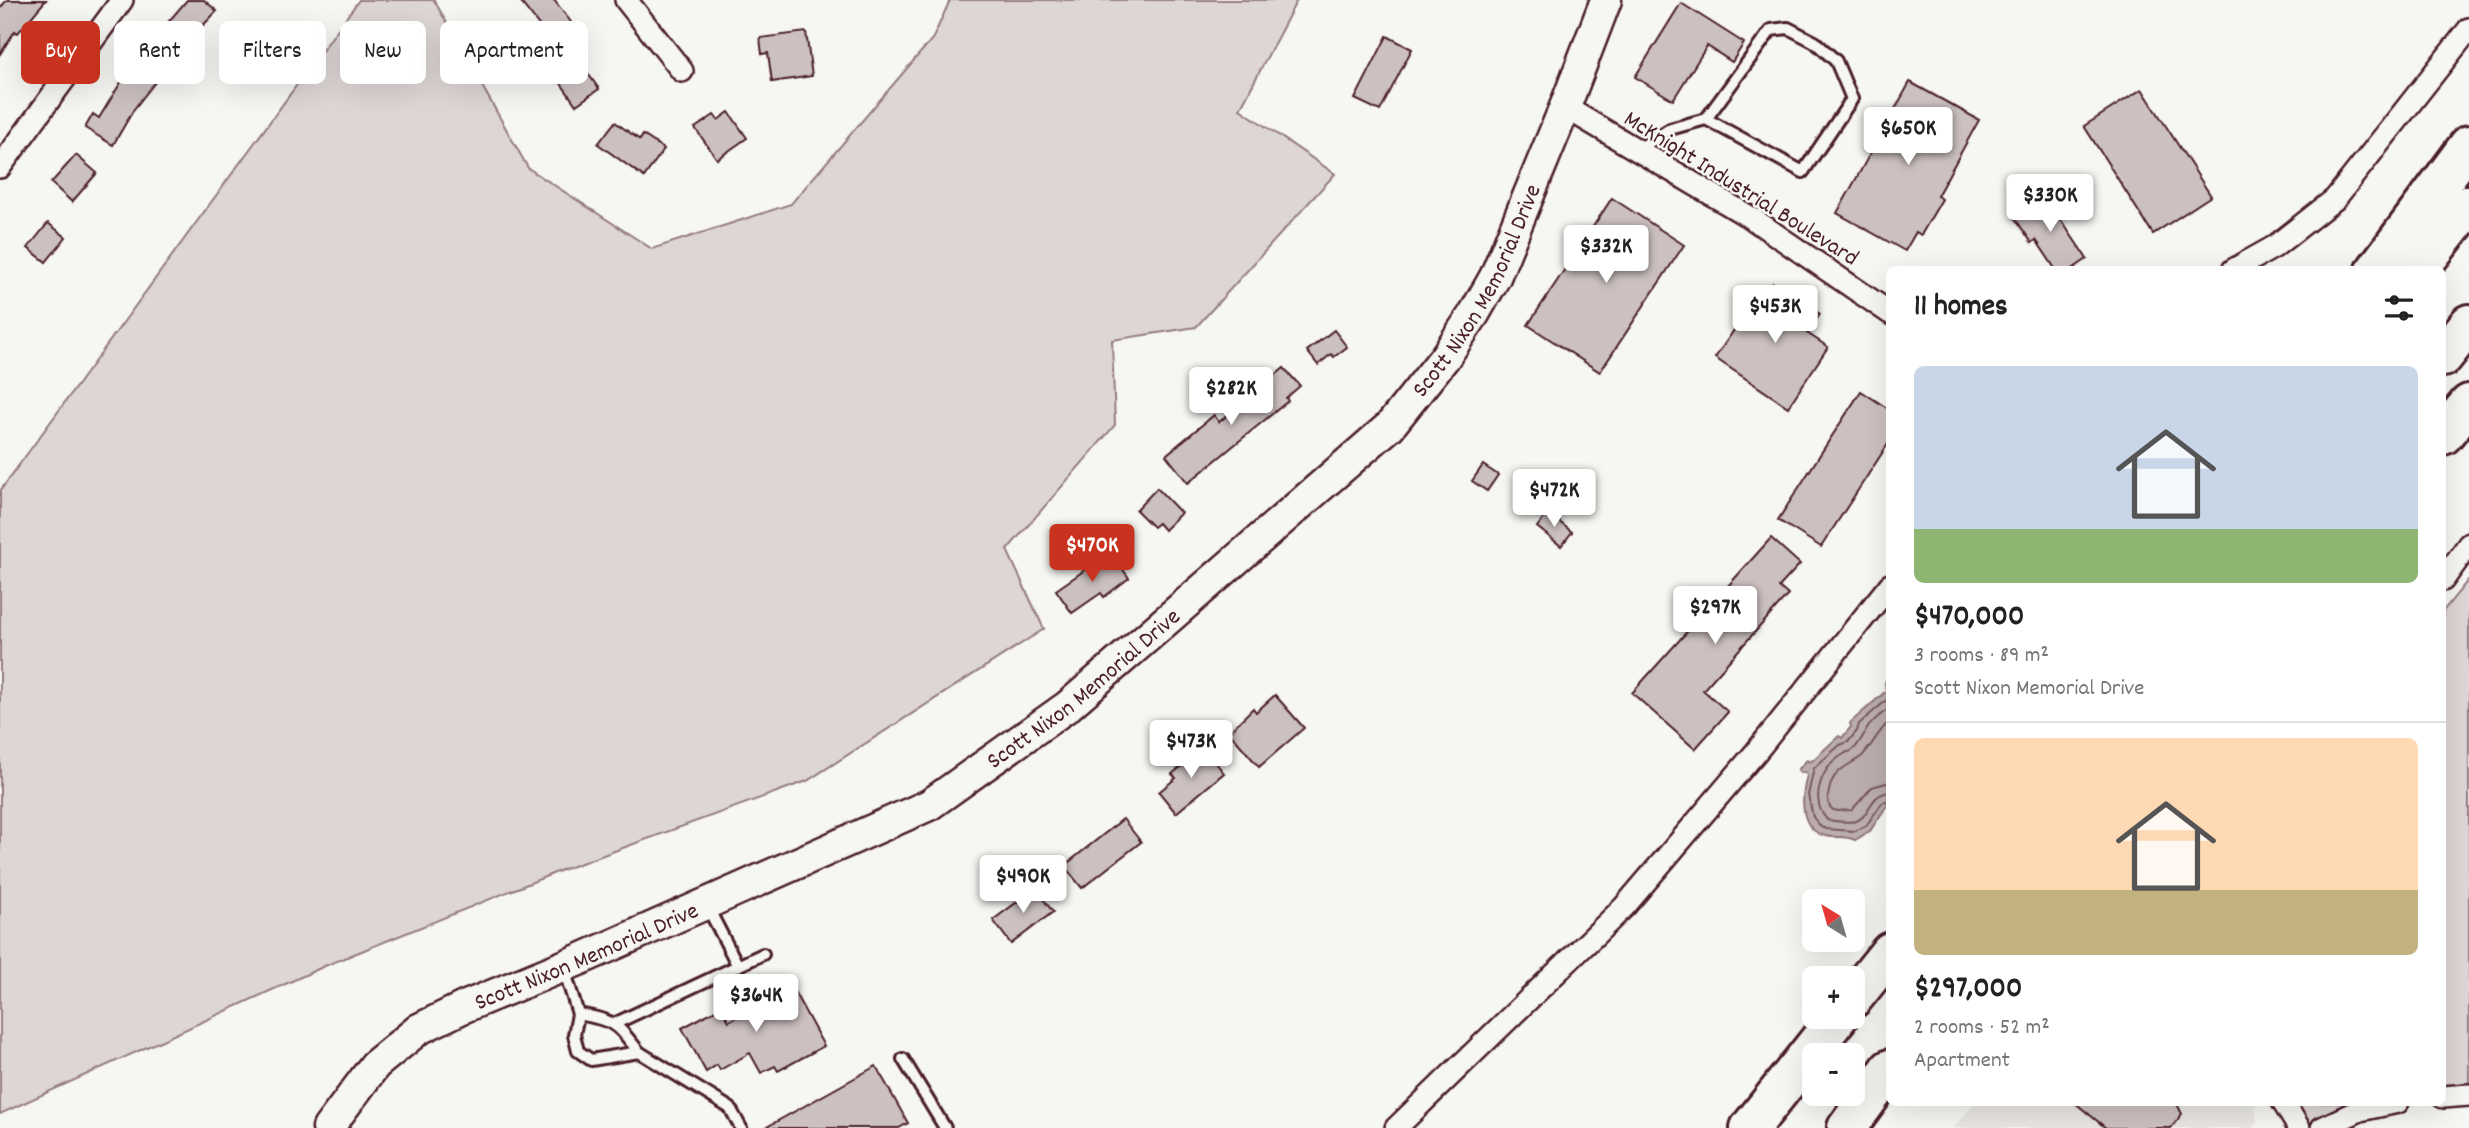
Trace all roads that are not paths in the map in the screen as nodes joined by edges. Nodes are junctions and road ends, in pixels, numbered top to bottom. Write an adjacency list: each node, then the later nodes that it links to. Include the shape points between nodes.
1 (122, 0): 10 (street)
2 (626, 0): 5 (street)
3 (1606, 0): 6 (main road, Scott Nixon Memorial Drive)
4 (2469, 29): 12 (street, via 2335,199 2274,247)
5 (682, 71)
6 (1565, 107): 9 (street, McKnight Industrial Boulevard); 23 (main road, Scott Nixon Memorial Drive, via 1495,277 1446,357 1390,426 1068,706 929,805)
7 (1706, 119): 7 (lane, via 1771,30 1788,28 1815,42 1836,61 1852,99 1803,172); 9 (lane, via 1670,129)
8 (2469, 145): 13 (highway)
9 (1637, 150): 15 (street, McKnight Industrial Boulevard, via 1753,219)
10 (0, 167)
11 (2469, 205): 14 (highway)
12 (2240, 266)
13 (2379, 266)
14 (2421, 266)
15 (1886, 310)
16 (2469, 324): 17 (highway)
17 (2446, 353)
18 (2469, 404): 19 (highway)
19 (2446, 431)
20 (2469, 544): 21 (street)
21 (2446, 576)
22 (1886, 590): 44 (street, via 1624,906)
23 (705, 904): 26 (main road, Scott Nixon Memorial Drive); 27 (lane)
24 (763, 954): 27 (lane)
25 (1886, 957): 28 (highway)
26 (563, 966): 29 (lane); 41 (main road, Scott Nixon Memorial Drive, via 419,1029 375,1065)
27 (738, 966): 30 (lane)
28 (1865, 983)
29 (578, 1014): 30 (lane); 32 (lane, via 574,1035 578,1051 591,1060)
30 (614, 1024): 32 (lane)
31 (1828, 1029): 45 (highway)
32 (639, 1052): 42 (lane, via 730,1108)
33 (903, 1059): 43 (lane)
34 (1886, 1075): 40 (highway)
35 (1886, 1085): 40 (highway)
36 (2469, 1095): 37 (street)
37 (2446, 1097)
38 (2286, 1106): 46 (street)
39 (2379, 1106): 47 (street)
40 (1855, 1118)
41 (328, 1128)
42 (741, 1128)
43 (945, 1128)
44 (1396, 1128)
45 (1750, 1128)
46 (2300, 1128)
47 (2322, 1128)

